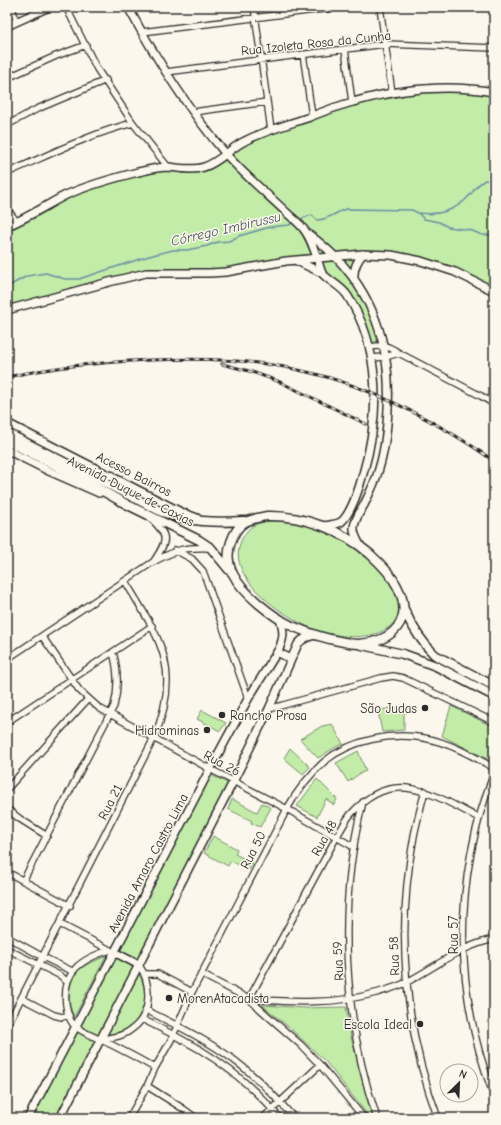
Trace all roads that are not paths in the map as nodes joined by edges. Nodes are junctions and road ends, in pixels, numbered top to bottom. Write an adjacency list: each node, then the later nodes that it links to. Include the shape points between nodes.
1 (12, 7): 9 (street)
2 (49, 7): 9 (street)
3 (66, 7): 13 (street)
4 (128, 7): 11 (street)
5 (254, 7): 8 (street)
6 (339, 7): 8 (street)
7 (380, 7): 12 (street)
8 (256, 17): 11 (street); 17 (street)
9 (16, 20): 10 (street)
10 (7, 26)
11 (142, 32): 18 (street)
12 (385, 44): 14 (street, Rua Izoleta Rosa da Cunha); 15 (street, Rua Izoleta Rosa da Cunha); 22 (street)
13 (86, 45): 19 (street); 20 (street, via 97,69)
14 (494, 48)
15 (345, 49): 16 (street, Rua Izoleta Rosa da Cunha); 24 (street)
16 (303, 54): 17 (street, Rua Izoleta Rosa da Cunha); 26 (street)
17 (261, 60): 18 (street, Rua Izoleta Rosa da Cunha); 23 (street)
18 (166, 72): 25 (street)
19 (7, 78)
20 (106, 80): 27 (street); 28 (street, via 37,109)
21 (494, 92): 22 (street, via 458,89)
22 (392, 93): 24 (street)
23 (267, 102): 25 (street); 29 (street)
24 (352, 102): 26 (street)
25 (192, 112): 30 (street)
26 (312, 116): 29 (street)
27 (133, 123): 31 (street); 32 (street, via 85,139)
28 (7, 125)
29 (271, 130): 30 (street, via 244,141)
30 (225, 153): 31 (street, via 214,163 194,170); 36 (street)
31 (168, 167): 34 (street, via 139,172 86,188)
32 (7, 172)
33 (7, 209): 34 (street)
34 (17, 222): 35 (street)
35 (7, 226)
36 (304, 229): 38 (street); 39 (street)
37 (363, 254): 38 (street); 42 (street, via 355,266); 43 (street, via 421,260 455,272)
38 (336, 257): 39 (street); 42 (street)
39 (317, 258): 40 (street); 41 (street)
40 (295, 260): 41 (street); 44 (street, via 226,272 146,273)
41 (322, 273): 46 (street, via 346,293 358,316)
42 (354, 280): 45 (street, via 371,307)
43 (494, 291)
44 (7, 310)
45 (383, 345): 46 (street); 47 (street); 48 (street)
46 (369, 347): 49 (street)
47 (399, 354): 48 (street); 50 (street)
48 (385, 357): 49 (street); 63 (street, via 389,401 385,445 378,474 354,527)
49 (371, 358): 62 (street, via 375,395 374,417 361,481 348,515 334,525)
50 (494, 404)
51 (7, 423): 57 (street, Acesso Bairros)
52 (7, 433): 55 (main road, Avenida Duque de Caxias)
53 (7, 441): 55 (main road, Avenida Duque de Caxias)
54 (7, 450): 58 (street)
55 (74, 471): 56 (main road, Avenida Duque de Caxias); 58 (main road, Avenida Duque de Caxias)
56 (86, 473): 57 (main road); 61 (main road, Avenida Duque de Caxias, via 162,512)
57 (112, 476): 61 (street, Acesso Bairros)
58 (126, 504): 59 (main road, Avenida Duque de Caxias)
59 (143, 512): 64 (main road, Avenida Duque de Caxias); 66 (street, via 162,530 164,536 164,542)
60 (244, 522): 61 (main road, Avenida Duque de Caxias); 62 (main road, Avenida Duque de Caxias, via 278,516); 67 (main road, via 235,532 229,546 228,556)
61 (208, 523)
62 (322, 526): 63 (main road, Avenida Duque de Caxias)
63 (361, 547): 69 (main road, Avenida Duque de Caxias, via 392,577 401,595)
64 (211, 548): 65 (street); 67 (main road, Avenida Duque de Caxias)
65 (175, 550): 66 (street); 82 (street, via 192,559 203,571)
66 (154, 562): 68 (street)
67 (233, 575): 70 (main road, Avenida Duque de Caxias, via 255,600)
68 (124, 581): 71 (street, Rua 21); 73 (street)
69 (404, 609): 74 (main road, via 400,624 391,635); 80 (main road, via 416,634 428,648)
70 (280, 619): 72 (main road, Avenida Duque de Caxias); 76 (street, Avenida Amaro Castro Lima, via 283,636)
71 (152, 626): 75 (street); 88 (street, Rua 21, via 165,657 168,686 164,712)
72 (316, 635): 74 (main road, Avenida Duque de Caxias); 78 (street, via 301,640)
73 (42, 636): 77 (street); 79 (street, Rua 26)
74 (358, 644): 81 (main road, via 404,654 436,666)
75 (113, 652): 79 (street); 85 (street, via 118,684)
76 (276, 652): 78 (street); 82 (street, Avenida Amaro Castro Lima)
77 (7, 659)
78 (291, 659): 84 (street)
79 (71, 680): 83 (street, Rua 26); 86 (street)
80 (494, 686)
81 (494, 696)
82 (248, 698): 90 (street, Avenida Amaro Castro Lima)
83 (88, 699): 85 (street, Rua 26); 93 (street)
84 (269, 709): 87 (street, via 393,676 403,678); 92 (street)
85 (111, 715): 88 (street, Rua 26); 99 (street)
86 (7, 722)
87 (494, 722)
88 (154, 738): 90 (street, Rua 26); 104 (street, Rua 21)
89 (494, 768): 97 (street, Rua 50, via 461,751 424,738 375,739 340,751 326,761 303,784)
90 (210, 769): 92 (street, Rua 26); 110 (street, Avenida Amaro Castro Lima)
91 (494, 773): 98 (street, Rua 57)
92 (233, 782): 97 (street, Rua 26); 113 (street)
93 (7, 789)
94 (425, 792): 95 (street, Rua 48, via 398,787 381,792); 98 (street, Rua 48); 118 (street, Rua 58, via 408,873 404,919)
95 (363, 802): 100 (street, Rua 48); 101 (street, Rua 59)
96 (7, 808): 99 (street)
97 (287, 809): 100 (street, Rua 26); 116 (street, Rua 50)
98 (479, 818): 108 (street, Rua 57, via 466,883)
99 (47, 836): 103 (street)
100 (336, 838): 101 (street, Rua 26); 121 (street, Rua 48)
101 (354, 847): 122 (street, Rua 59, via 347,921)
102 (7, 872): 103 (street)
103 (23, 881): 104 (street)
104 (70, 906): 105 (street, Rua 21)
105 (60, 924): 110 (street); 111 (street, Rua 21)
106 (7, 937): 111 (street)
107 (494, 939): 108 (street)
108 (463, 948): 118 (street); 135 (street, Rua 57, via 472,1024)
109 (7, 949): 112 (street)
110 (112, 951): 113 (street); 114 (street, via 84,961); 128 (street, Avenida Amaro Castro Lima)
111 (43, 957): 112 (street, Rua 21); 114 (street)
112 (39, 965): 117 (street, via 61,976); 120 (street, Rua 21)
113 (139, 965): 115 (street); 131 (street)
114 (72, 971): 117 (street)
115 (144, 974): 119 (street, via 158,974); 123 (street, via 148,995)
116 (201, 974): 119 (street, Rua 50); 121 (street)
117 (67, 982): 125 (street, via 65,1000)
118 (406, 982): 122 (street, via 387,990); 147 (street, Rua 58, via 418,1052)
119 (192, 992): 129 (street, Rua 50)
120 (21, 998): 124 (street, Rua 21); 125 (street, via 54,1016)
121 (249, 999): 122 (street, via 305,1002); 132 (street)
122 (351, 999): 146 (street, Rua 59, via 359,1057)
123 (146, 1010): 126 (street); 129 (street)
124 (10, 1014): 127 (street, Rua 21)
125 (69, 1015): 128 (street)
126 (142, 1019): 130 (street); 131 (street, via 125,1034)
127 (7, 1026)
128 (75, 1026): 131 (street); 138 (street, Avenida Amaro Castro Lima)
129 (177, 1026): 130 (street, Rua 50); 136 (street, via 234,1060)
130 (174, 1035): 133 (street, Rua 50); 137 (street, via 215,1059)
131 (100, 1040): 133 (street); 139 (street)
132 (320, 1065): 136 (street); 145 (street)
133 (155, 1068): 134 (street, Rua 50)
134 (147, 1086): 140 (street, Rua 50); 141 (street)
135 (494, 1096)
136 (280, 1102): 137 (street); 144 (street)
137 (273, 1109): 142 (street); 143 (street)
138 (28, 1118)
139 (60, 1118)
140 (129, 1118)
141 (196, 1118)
142 (263, 1118)
143 (280, 1118)
144 (294, 1118)
145 (364, 1118)
146 (376, 1118)
147 (438, 1118)

